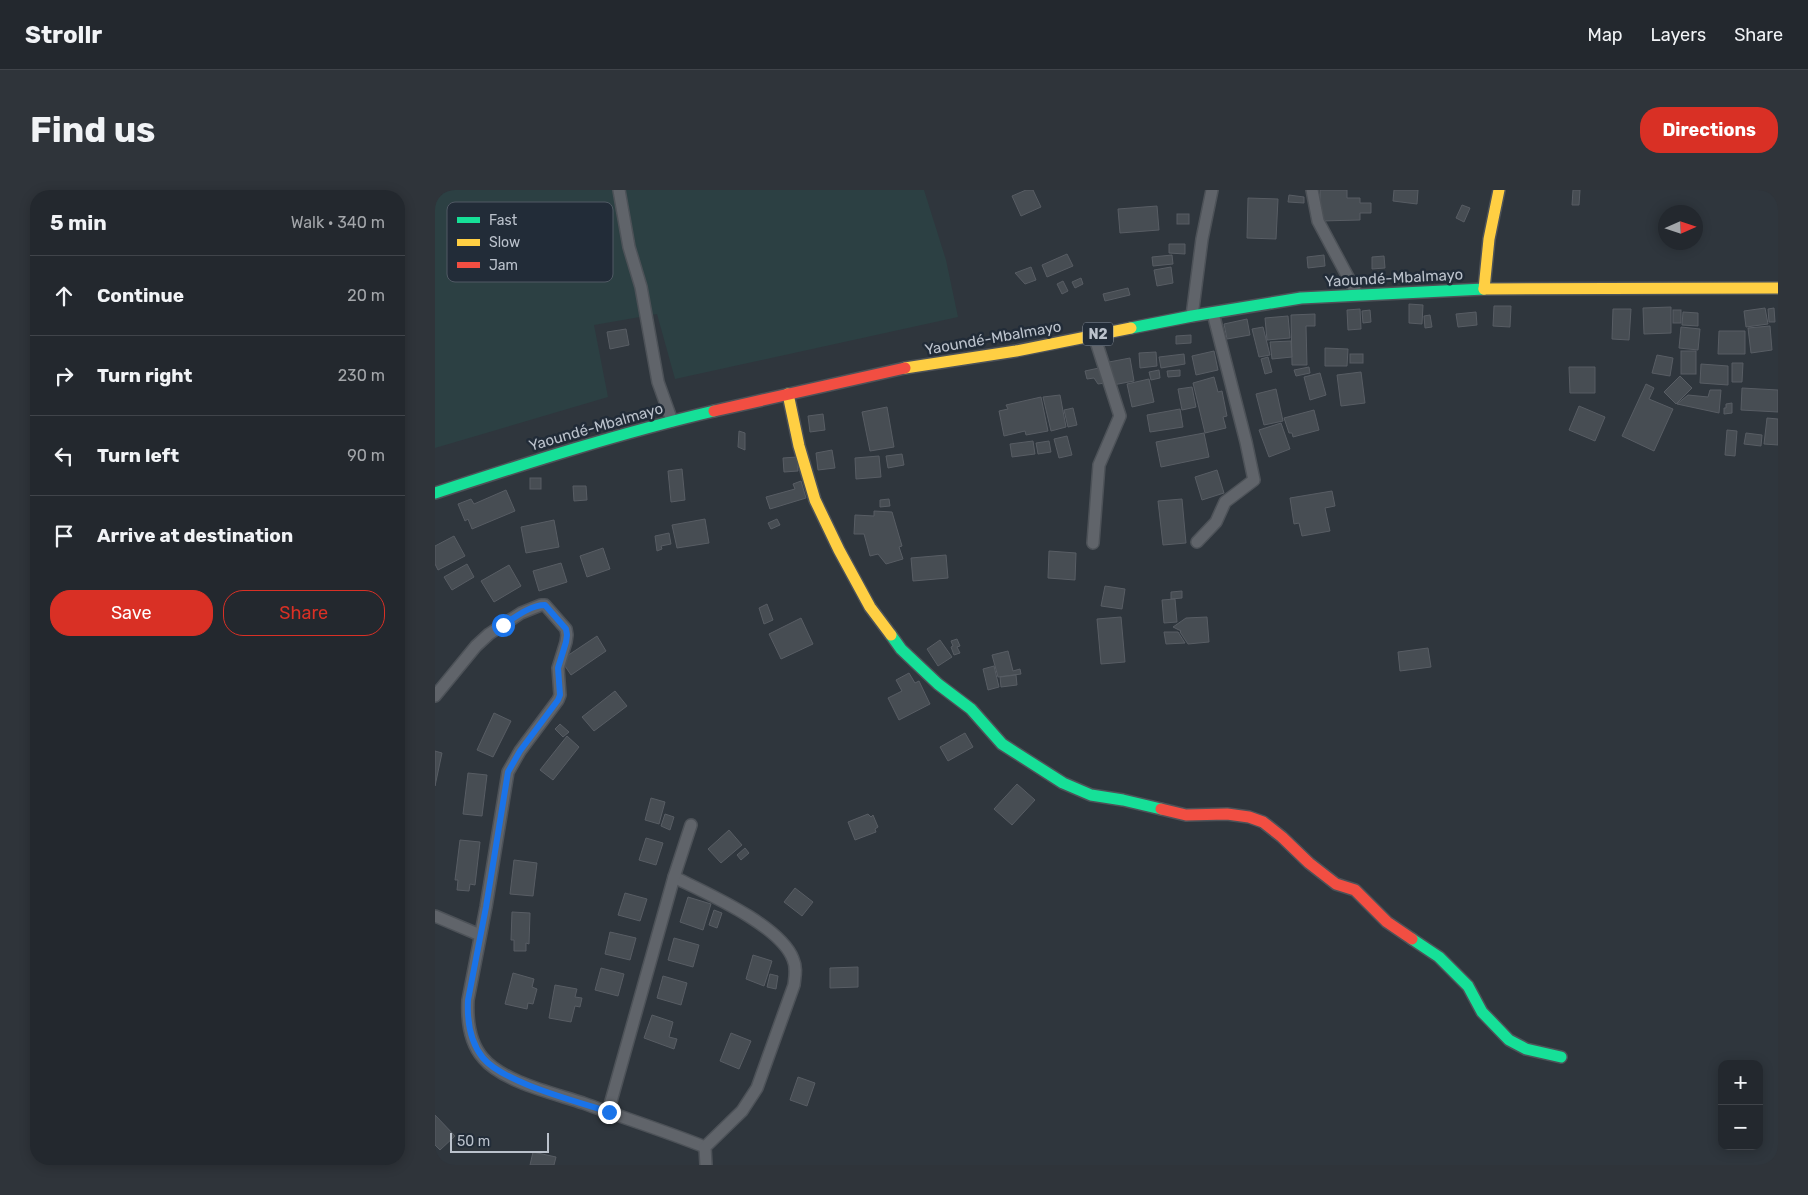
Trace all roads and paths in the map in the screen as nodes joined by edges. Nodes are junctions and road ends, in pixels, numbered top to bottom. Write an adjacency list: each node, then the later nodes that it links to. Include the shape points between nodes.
1 (619, 190): 12 (street, via 658,382)
2 (1213, 190): 9 (street, via 1202,238)
3 (1312, 190): 7 (street, via 1317,221)
4 (1499, 190): 6 (main road, via 1487,254)
5 (1778, 288): 6 (main road, Yaoundé-Mbalmayo / N2)
6 (1485, 289): 7 (main road, Yaoundé-Mbalmayo / N2)
7 (1357, 294): 8 (main road, Yaoundé-Mbalmayo / N2, via 1301,298)
8 (1213, 313): 9 (main road, Yaoundé-Mbalmayo / N2); 14 (street, via 1254,480 1225,502 1216,522)
9 (1192, 316): 10 (main road, Yaoundé-Mbalmayo / N2)
10 (1094, 335): 11 (main road, Yaoundé-Mbalmayo / N2, via 894,370); 15 (street, via 1120,416 1099,464)
11 (788, 394): 12 (main road, Yaoundé-Mbalmayo / N2); 21 (main road, via 815,500 870,607 901,649 971,709 1003,744 1063,783 1091,795 1185,815 1227,814 1263,822 1336,884 1355,890 1387,922 1439,957 1468,986 1482,1012 1509,1040 1526,1049)
12 (672, 421): 13 (main road, Yaoundé-Mbalmayo / N2, via 554,454)
13 (435, 494)
14 (1197, 542)
15 (1093, 543)
16 (435, 696): 20 (street, via 476,646 521,613 545,605 566,629 566,642 558,668 558,700 508,772)
17 (691, 825): 18 (street)
18 (674, 878): 22 (street); 23 (street, via 758,922 782,941 793,958 796,970 757,1088 742,1111)
19 (435, 916): 20 (street)
20 (480, 935): 22 (street, via 467,1014 472,1039 480,1054 489,1064 515,1080)
21 (1561, 1057)
22 (609, 1112): 23 (street)
23 (705, 1146): 24 (street)
24 (706, 1165)

